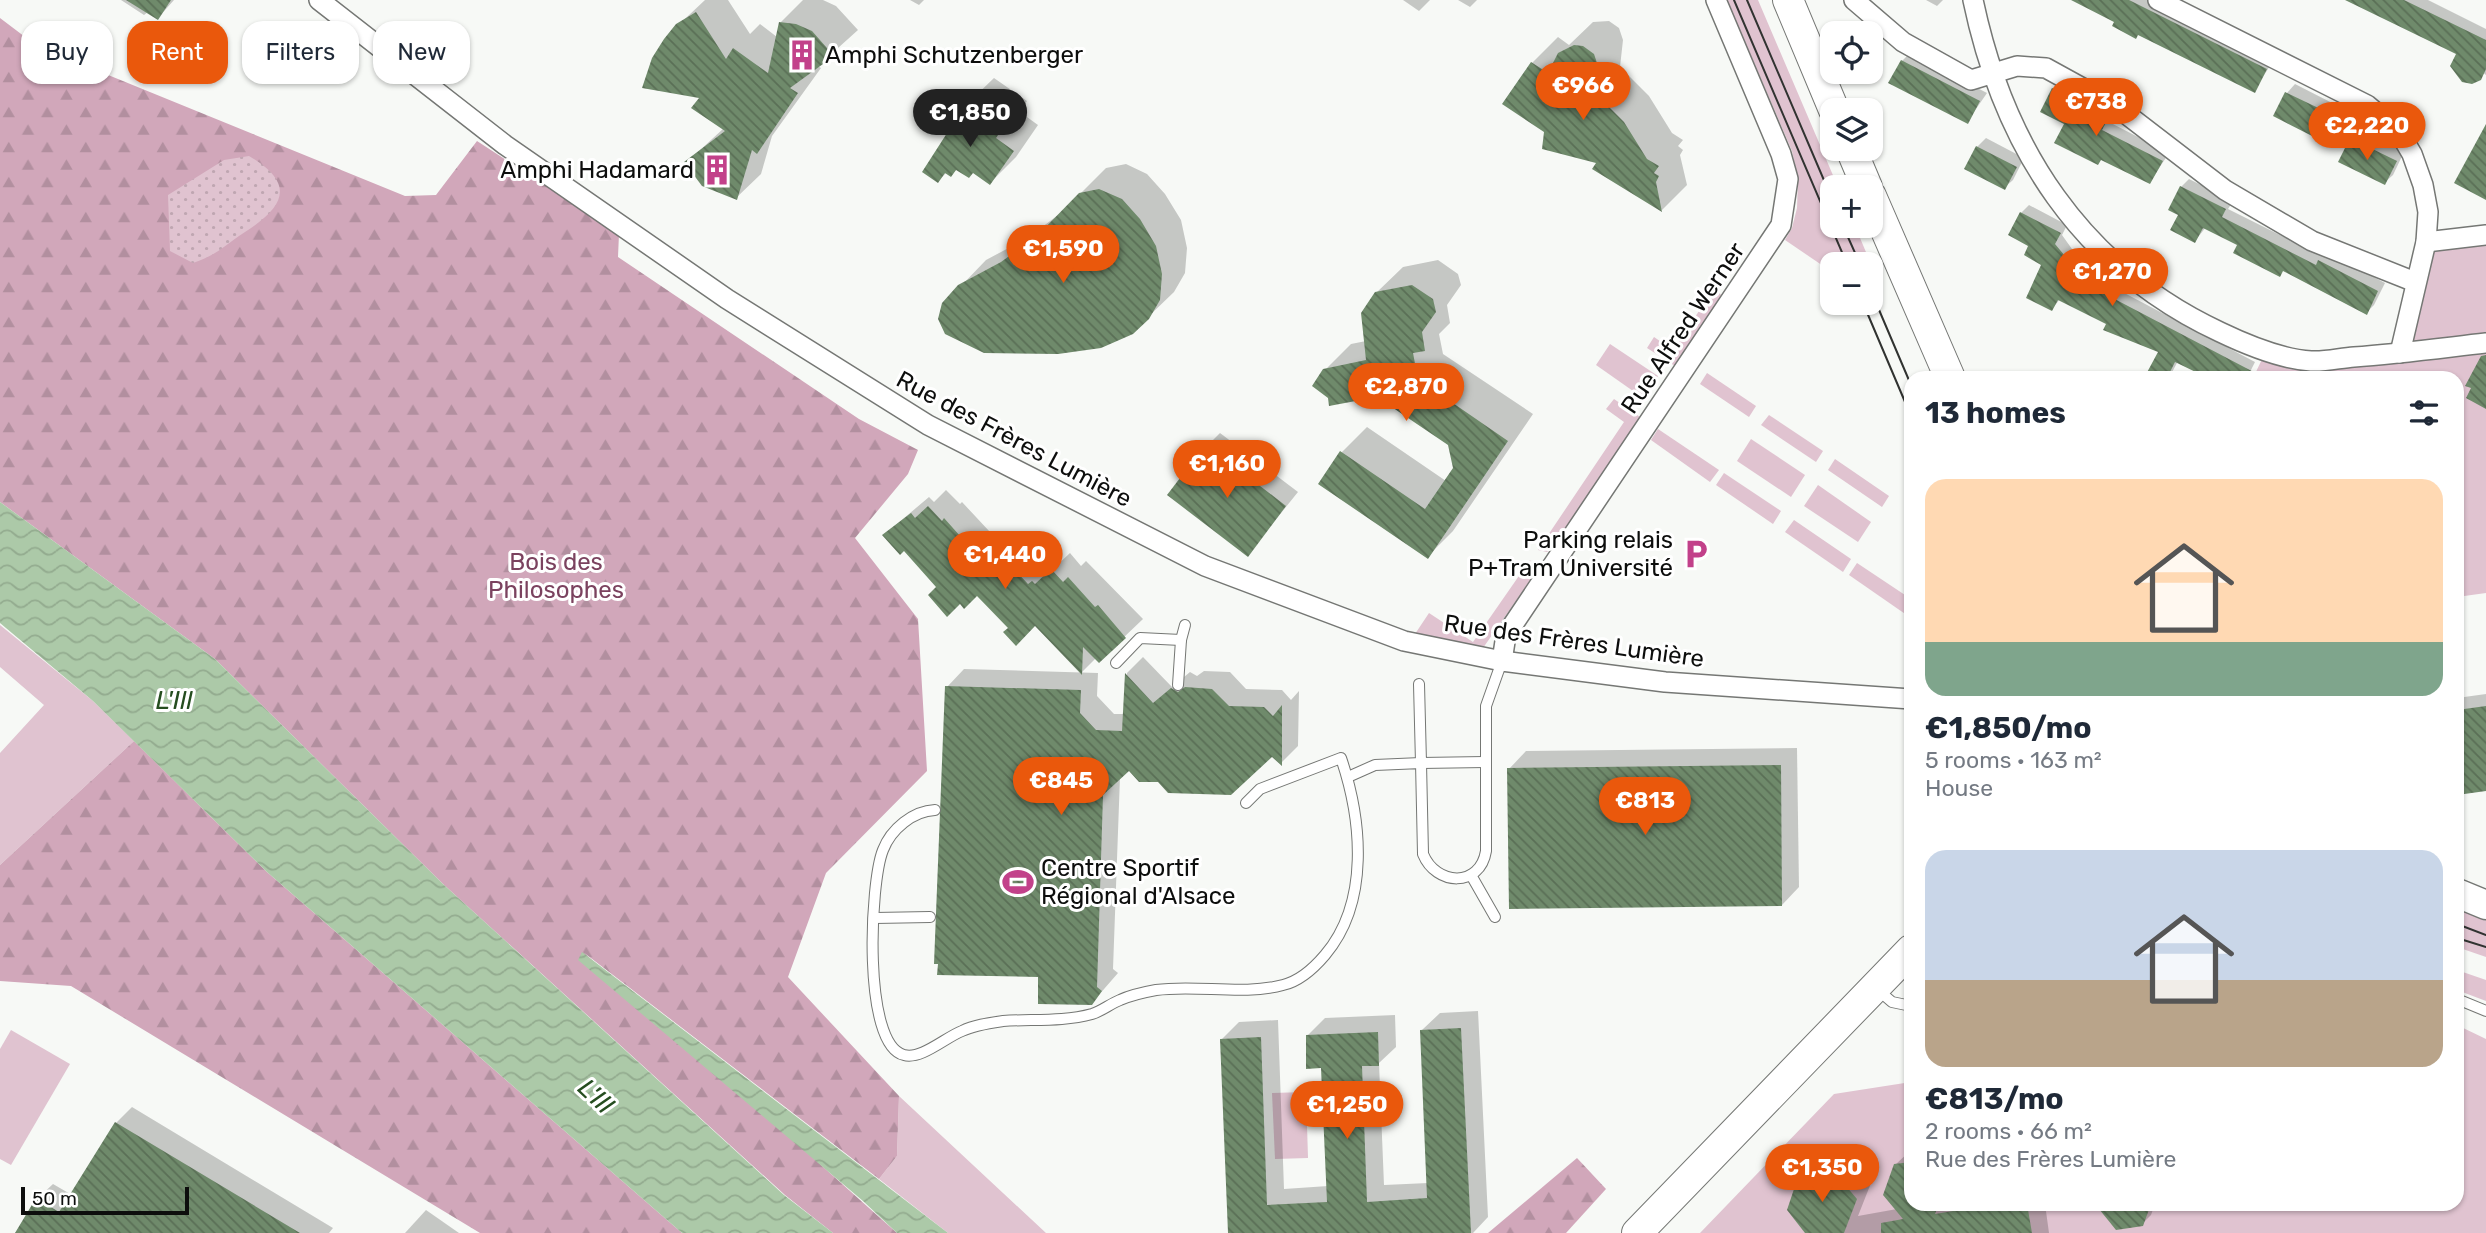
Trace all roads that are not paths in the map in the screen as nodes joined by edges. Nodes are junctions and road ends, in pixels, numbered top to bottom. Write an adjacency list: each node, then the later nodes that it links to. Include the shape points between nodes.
1 (319, 0): 18 (street, Rue des Frères Lumière, via 505,145 727,299 928,425 1205,566 1404,640)
2 (1716, 0): 18 (street, Rue Alfred Werner, via 1781,153 1787,179 1781,225 1506,635)
3 (1788, 0): 8 (main road)
4 (1854, 0): 7 (street, via 1903,42 1971,80)
5 (1973, 0): 7 (street)
6 (2158, 0): 11 (street, via 2384,116 2412,154 2423,185 2428,212)
7 (1992, 74): 12 (street, via 2017,66 2046,68 2117,107 2225,190 2312,241); 14 (street, via 2007,115 2038,173 2081,229 2104,254 2183,315 2266,351 2311,361)
8 (1829, 98)
9 (1883, 224): 15 (main road)
10 (2486, 236): 11 (street)
11 (2426, 242): 12 (street)
12 (2415, 282): 14 (street)
13 (2486, 343): 14 (street)
14 (2400, 353)
15 (1947, 371)
16 (1185, 625): 17 (lane)
17 (1181, 640): 19 (lane, via 1140,638); 21 (lane)
18 (1502, 661): 22 (street, Rue des Frères Lumière, via 1665,682); 23 (lane, via 1486,706)
19 (1116, 663)
20 (1419, 684): 24 (lane)
21 (1178, 685)
22 (1904, 699)
23 (1485, 762): 24 (lane); 28 (lane, via 1485,860)
24 (1421, 763): 25 (lane, via 1375,765); 28 (lane, via 1427,864 1446,878)
25 (1348, 777): 26 (lane, via 1342,758 1260,789); 33 (lane, via 1358,834 1355,892 1334,945 1301,978 1284,985 1156,990 1074,1018 983,1024 914,1056 902,1055 891,1047 876,1005)
26 (1246, 803)
27 (935, 810): 33 (lane, via 912,816 883,849)
28 (1471, 875): 32 (lane)
29 (2464, 896): 30 (main road)
30 (2486, 905)
31 (930, 917): 33 (lane)
32 (1495, 917)
33 (875, 918)
34 (1904, 957): 35 (main road)
35 (1869, 991): 37 (lane); 39 (main road)
36 (2464, 1002): 38 (lane)
37 (1904, 1005)
38 (2486, 1011)
39 (1637, 1233)

